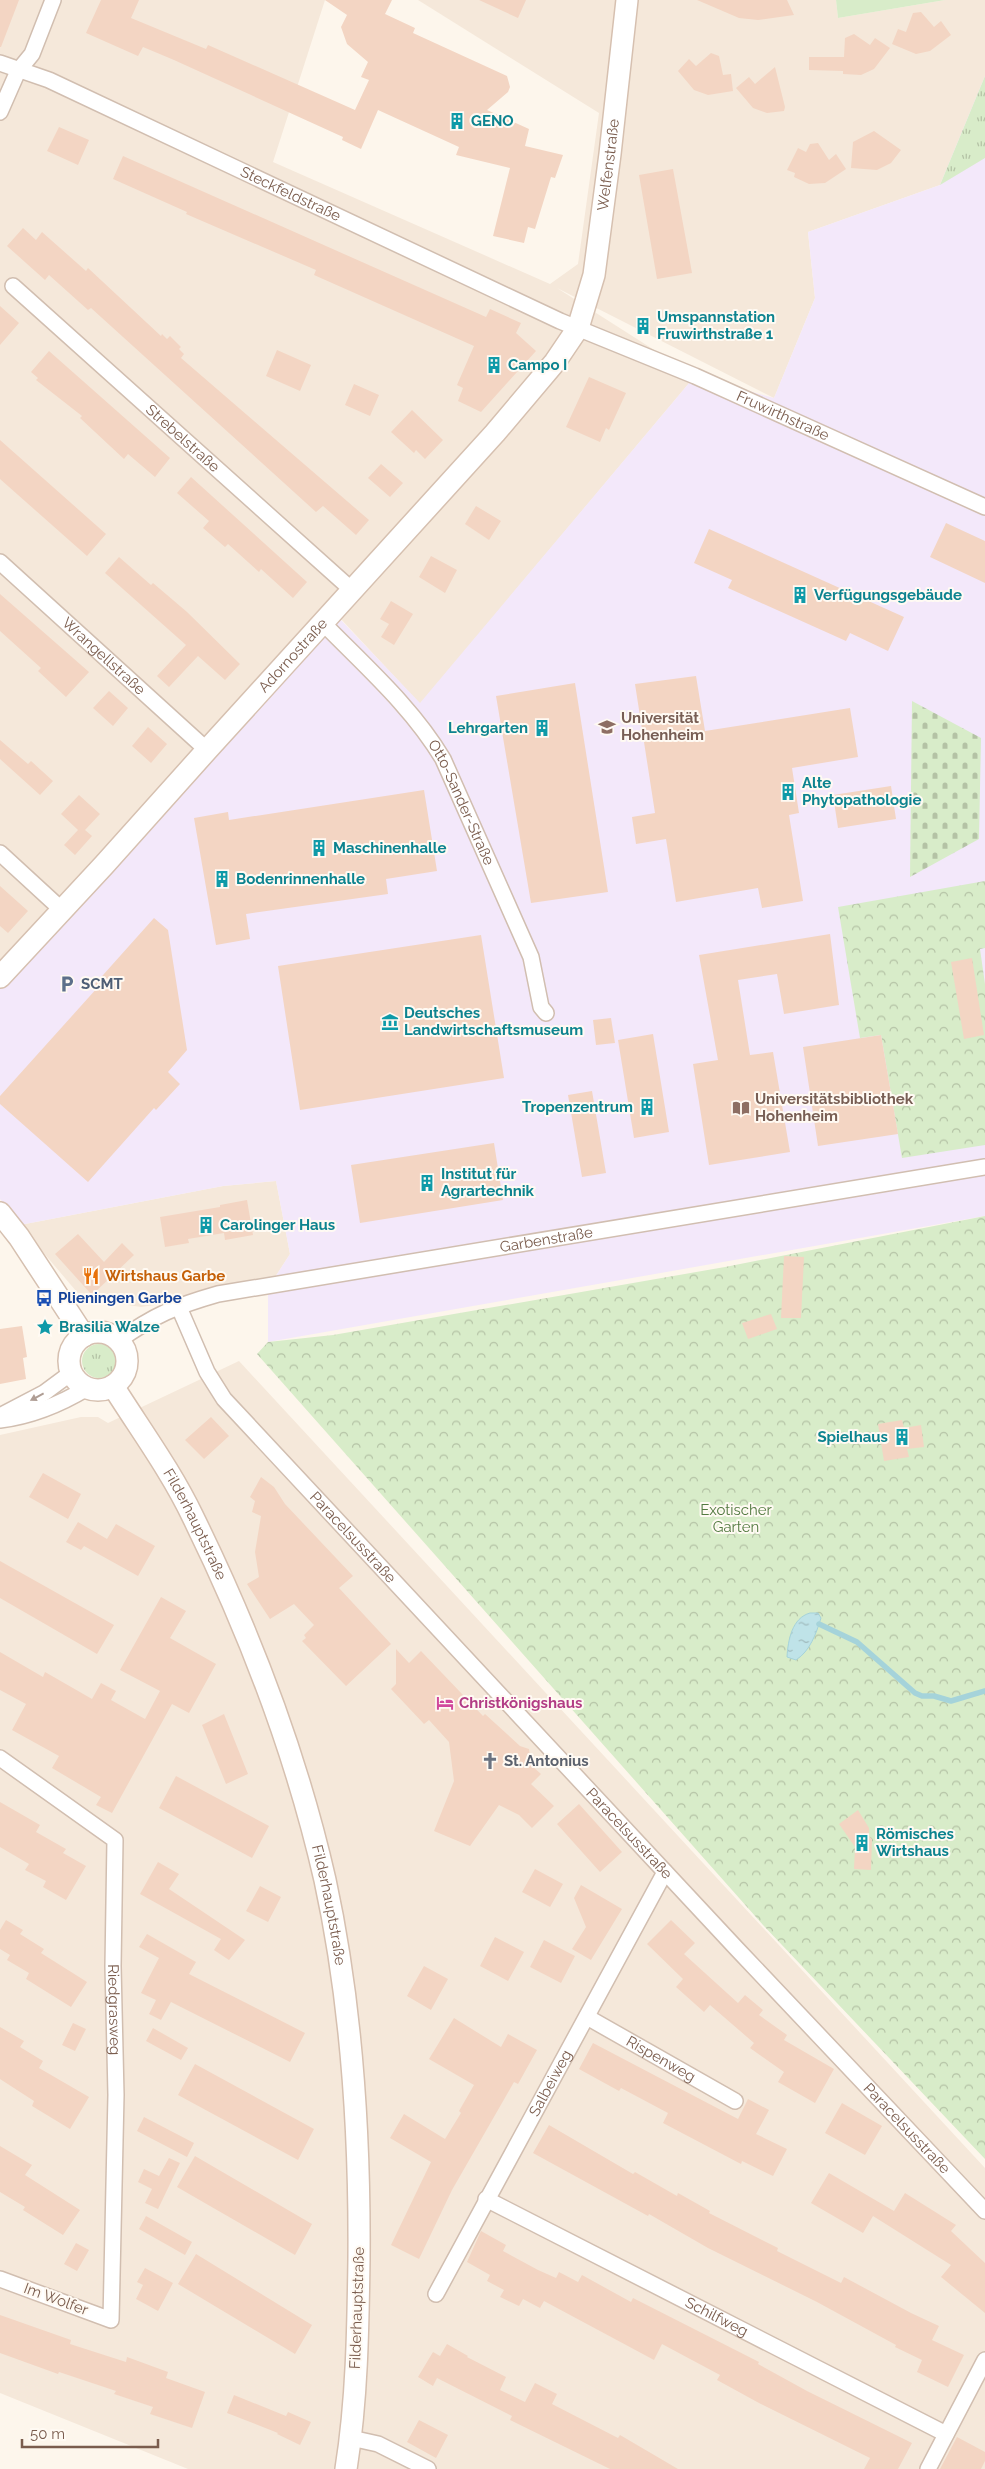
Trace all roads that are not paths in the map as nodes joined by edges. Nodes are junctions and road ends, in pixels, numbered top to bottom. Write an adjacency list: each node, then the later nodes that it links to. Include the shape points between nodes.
1 (53, 0): 4 (street, via 32,54)
2 (626, 0): 7 (main road, Welfenstraße, via 594,276)
3 (0, 63): 4 (street, Steckfeldstraße)
4 (18, 71): 5 (street); 7 (street, Steckfeldstraße, via 58,84)
5 (0, 112)
6 (12, 286): 10 (street, Strebelstraße)
7 (569, 324): 8 (street, Fruwirthstraße, via 743,396); 10 (main road, Adornostraße, via 555,362)
8 (985, 507)
9 (0, 562): 12 (street, Wrangellstraße)
10 (352, 590): 11 (main road, Adornostraße)
11 (323, 623): 12 (main road, Adornostraße); 16 (street, Otto-Sander-Straße, via 430,736 531,957 540,1007)
12 (207, 750): 14 (main road, Adornostraße)
13 (0, 854): 14 (street)
14 (62, 910): 15 (main road, Adornostraße)
15 (0, 977)
16 (546, 1013)
17 (985, 1167): 19 (street, Garbenstraße, via 218,1294)
18 (0, 1214): 20 (main road)
19 (178, 1306): 21 (street, Garbenstraße, via 149,1319); 28 (street, Paracelsusstraße, via 207,1372 224,1399)
20 (84, 1336): 21 (main road, via 102,1333); 22 (main road, via 69,1356)
21 (118, 1341): 23 (main road, via 126,1354 126,1370)
22 (71, 1373): 24 (main road); 25 (street, one-way to 25, via 44,1393)
23 (113, 1386): 24 (main road, via 96,1390); 38 (main road, Filderhauptstraße, via 193,1516 232,1605 275,1707 325,1882 352,2060 358,2134 358,2321)
24 (87, 1388): 26 (street, via 52,1407 23,1417)
25 (0, 1416)
26 (0, 1420)
27 (0, 1758): 35 (street, Riedgrasweg, via 115,1840 116,2095)
28 (665, 1872): 29 (street, Salbeiweg); 32 (street, Paracelsusstraße)
29 (587, 2017): 30 (street, Rispenweg); 31 (street, Salbeiweg)
30 (735, 2101)
31 (486, 2199): 34 (street, Salbeiweg); 37 (street, Schilfweg)
32 (985, 2211)
33 (0, 2279): 35 (street, Im Wolfer)
34 (436, 2294)
35 (111, 2320)
36 (985, 2360): 37 (street)
37 (946, 2434): 41 (street)
38 (351, 2438): 39 (main road, Filderhauptstraße); 40 (street, via 378,2444)
39 (346, 2469)
40 (428, 2469)
41 (928, 2469)

